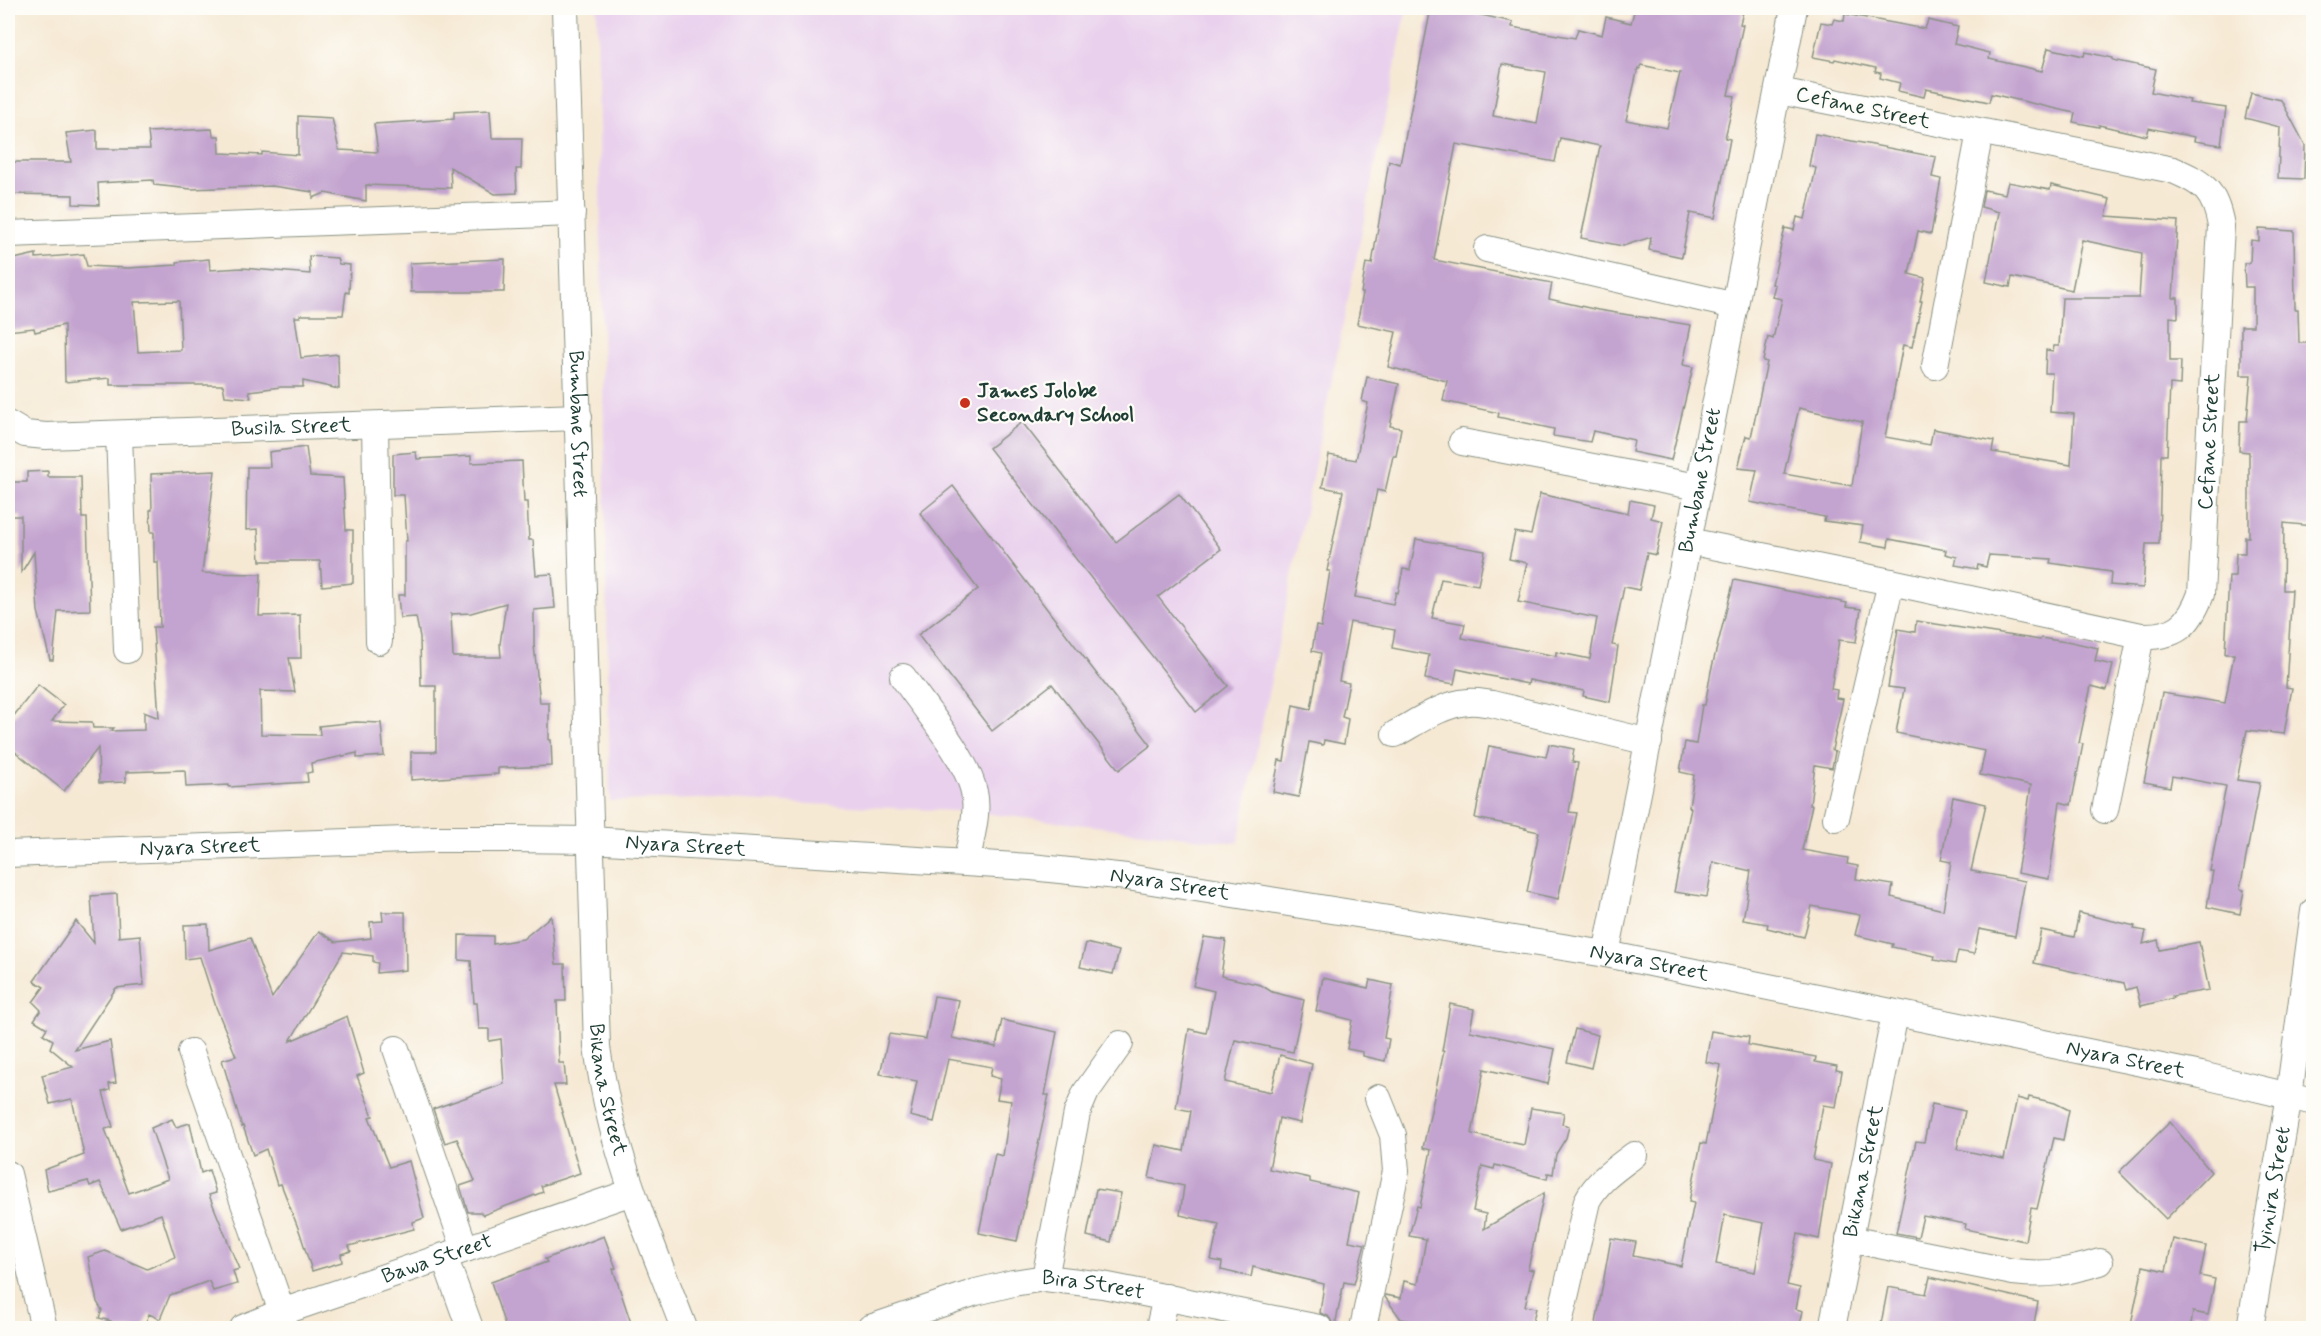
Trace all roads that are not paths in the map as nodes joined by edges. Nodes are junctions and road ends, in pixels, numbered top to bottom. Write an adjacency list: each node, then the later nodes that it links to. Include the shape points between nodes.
1 (566, 8): 5 (street, Bumbane Street)
2 (1794, 8): 3 (street, Bumbane Street)
3 (1779, 91): 4 (street, Cefane Street); 8 (street, Bumbane Street)
4 (1980, 132): 9 (street); 18 (street, Cefane Street, via 2173,170 2194,178 2210,192 2218,207 2221,226 2201,594 2193,614 2178,630 2160,637)
5 (572, 213): 6 (street); 10 (street, Bumbane Street)
6 (8, 234)
7 (1487, 249): 8 (street)
8 (1735, 306): 15 (street, Bumbane Street)
9 (1935, 366)
10 (579, 417): 12 (street, Busila Street); 26 (street, Bumbane Street)
11 (8, 424): 13 (street, Busila Street, via 25,434)
12 (375, 425): 13 (street, Busila Street); 19 (street)
13 (119, 434): 20 (street)
14 (1462, 442): 15 (street)
15 (1698, 487): 16 (street, Bumbane Street)
16 (1688, 541): 17 (street, Cefane Street); 23 (street, Bumbane Street)
17 (1891, 582): 18 (street, Cefane Street); 25 (street)
18 (2141, 636): 24 (street)
19 (379, 641)
20 (127, 650)
21 (903, 677): 28 (street, via 969,776 975,794)
22 (1395, 734): 23 (street, via 1468,702 1492,704)
23 (1649, 742): 30 (street, Bumbane Street)
24 (2105, 810)
25 (1836, 818)
26 (590, 840): 27 (street, Nyara Street, via 435,839); 28 (street, Nyara Street); 39 (street, Bikana Street, via 597,1047 605,1097)
27 (8, 854)
28 (967, 861): 30 (street, Nyara Street, via 1127,877)
29 (2313, 910): 36 (street, Tyinira Street)
30 (1606, 954): 31 (street, Nyara Street)
31 (1895, 1014): 36 (street, Nyara Street, via 2202,1075); 40 (street, Bikana Street)
32 (1120, 1044): 43 (street, via 1086,1092 1077,1113)
33 (396, 1049): 41 (street)
34 (191, 1052): 45 (street)
35 (1378, 1098): 53 (street, via 1393,1135 1396,1172)
36 (2301, 1099): 56 (street, Tyinira Street)
37 (1634, 1155): 54 (street, via 1602,1179 1587,1201)
38 (8, 1174): 46 (street)
39 (632, 1192): 41 (street, Bawa Street); 49 (street, Bikana Street)
40 (1849, 1239): 42 (street, via 2013,1272 2053,1274); 55 (street, Bikana Street)
41 (455, 1253): 45 (street, Bawa Street); 48 (street)
42 (2100, 1262)
43 (1045, 1278): 44 (street, Bira Street); 50 (street, Bira Street, via 976,1292)
44 (1166, 1297): 51 (street); 52 (street, Bira Street)
45 (282, 1312): 47 (street, Bawa Street)
46 (45, 1329)
47 (243, 1329)
48 (470, 1329)
49 (684, 1329)
50 (870, 1329)
51 (1160, 1329)
52 (1319, 1329)
53 (1363, 1329)
54 (1558, 1329)
55 (1832, 1329)
56 (2250, 1329)

